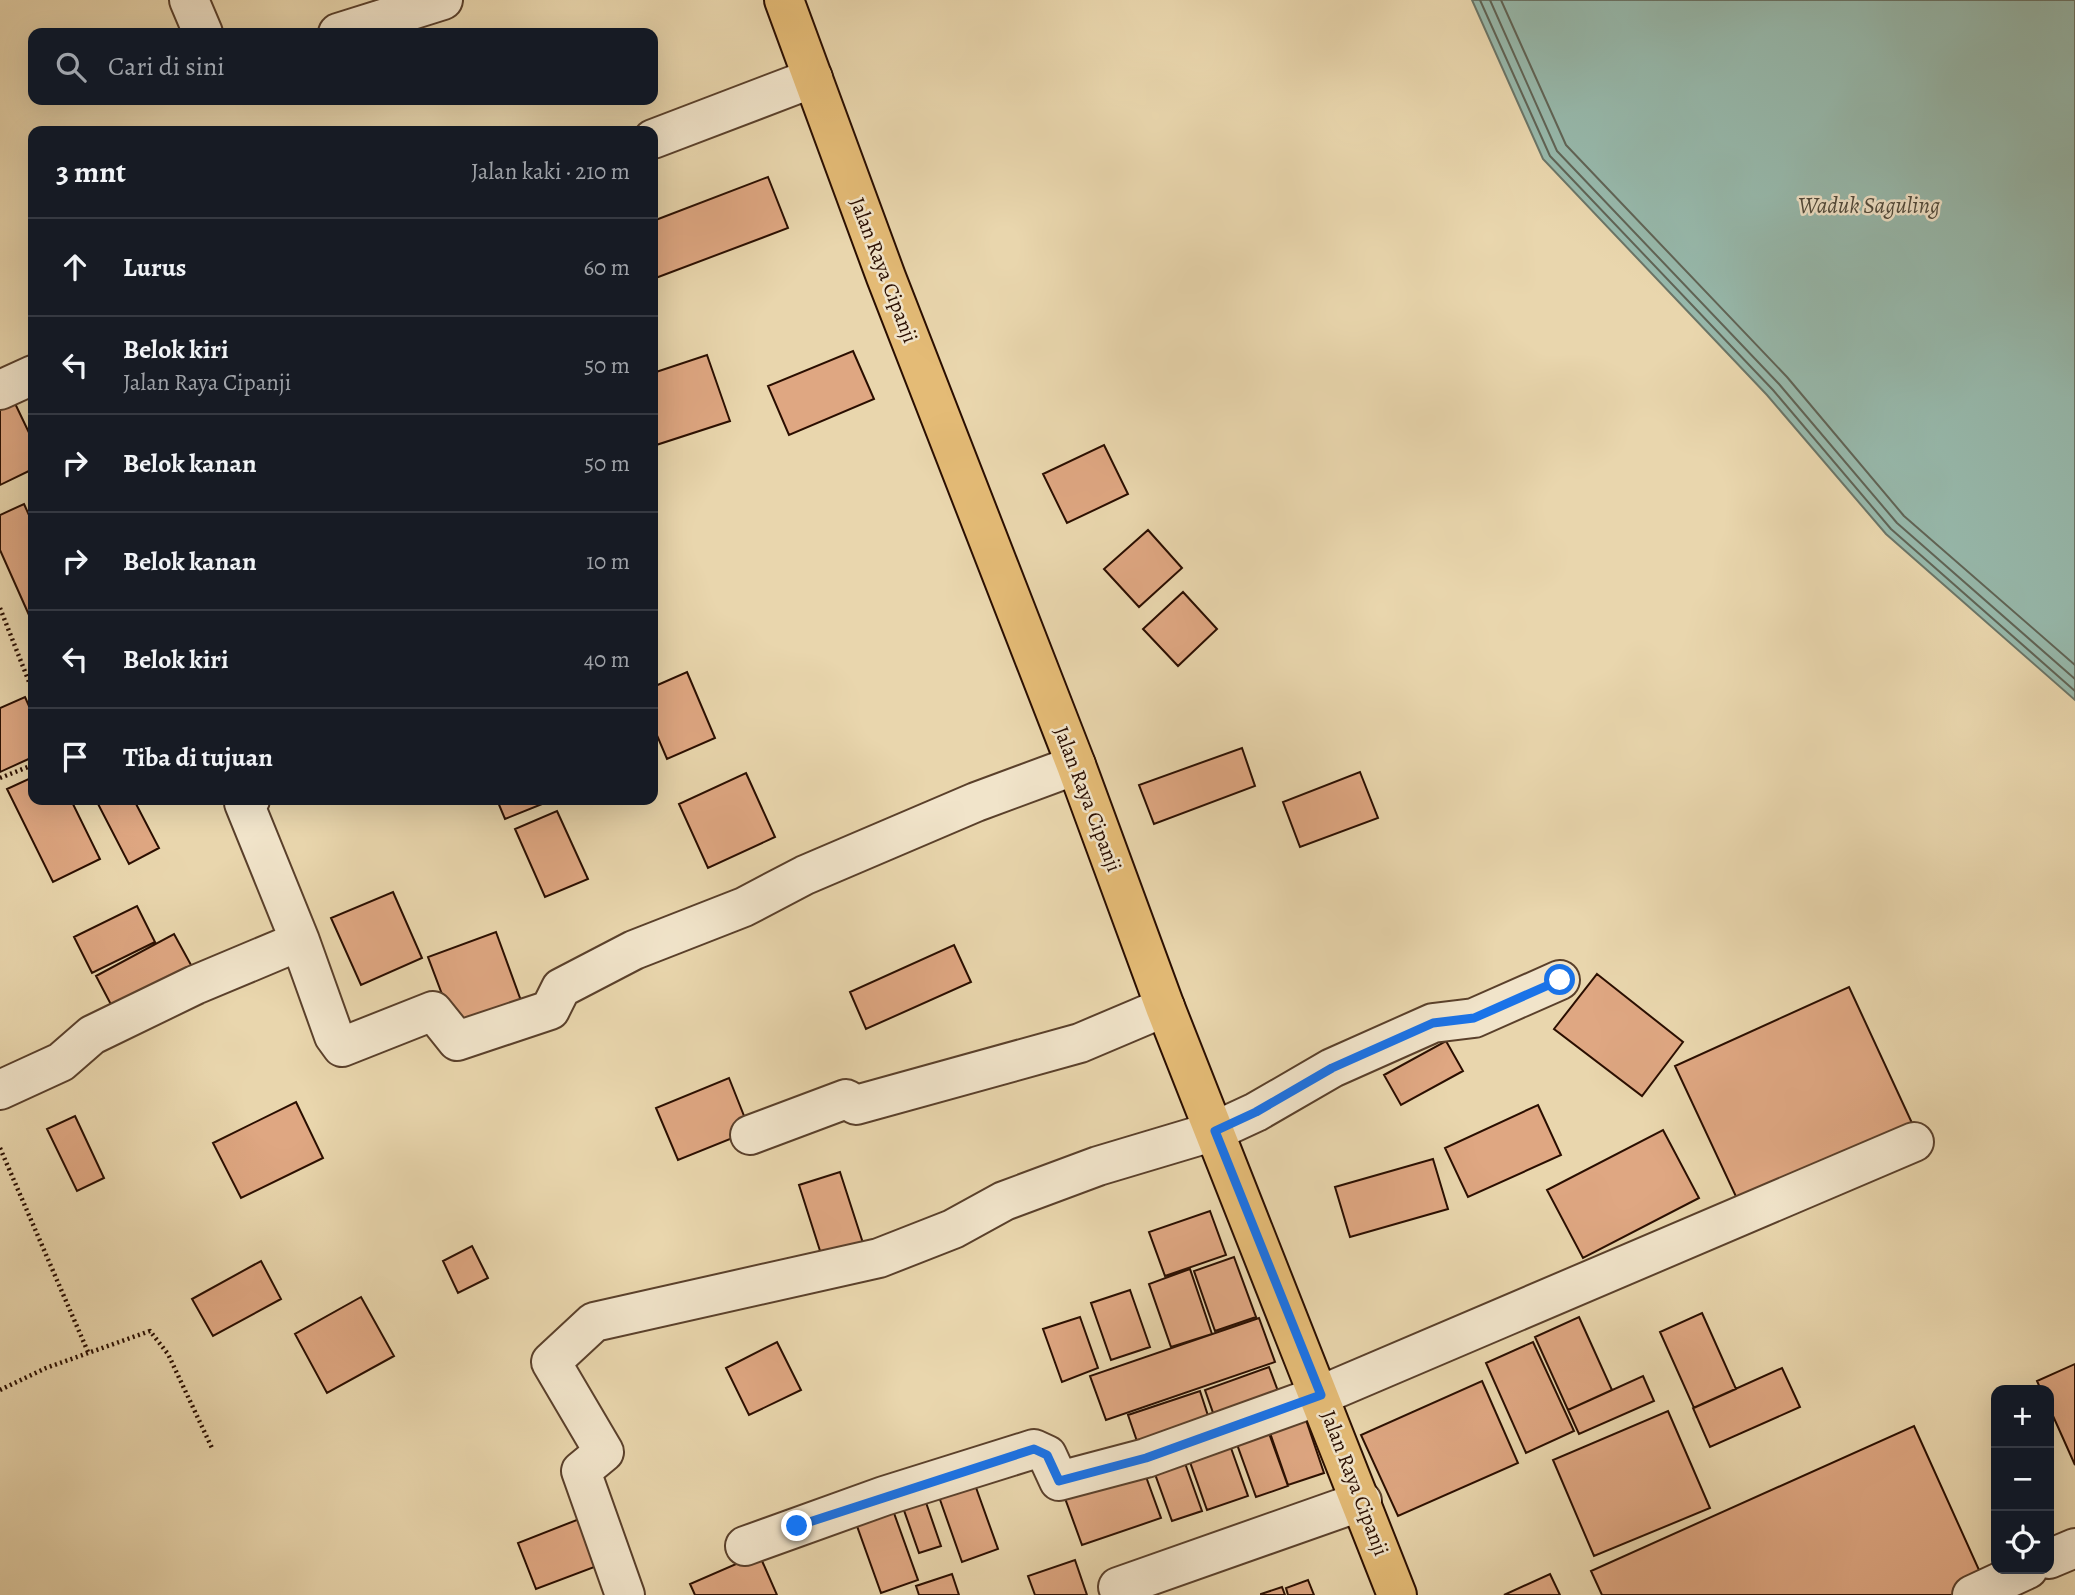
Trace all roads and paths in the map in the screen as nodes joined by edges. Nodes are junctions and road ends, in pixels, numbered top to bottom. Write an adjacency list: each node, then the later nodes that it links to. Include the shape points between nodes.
1 (189, 0): 4 (street)
2 (443, 0): 5 (street)
3 (785, 0): 6 (main road, Jalan Raya Cipanji)
4 (201, 28)
5 (354, 28)
6 (813, 78): 7 (street); 12 (main road, Jalan Raya Cipanji)
7 (658, 137)
8 (28, 377): 9 (street)
9 (0, 390)
10 (0, 608): 11 (path)
11 (28, 679)
12 (1076, 765): 16 (street, via 976,802 805,875 744,907 634,950 561,988 550,1010 457,1041 433,1012 342,1047); 18 (main road, Jalan Raya Cipanji)
13 (28, 767): 14 (path)
14 (0, 778)
15 (245, 805): 16 (street)
16 (300, 941): 19 (street, via 92,1035 61,1062)
17 (1560, 980): 20 (street, via 1474,1018 1433,1023 1332,1068)
18 (1165, 1007): 20 (main road, Jalan Raya Cipanji); 21 (street, via 1080,1043 883,1099 856,1105 846,1099)
19 (0, 1090)
20 (1215, 1131): 26 (main road, Jalan Raya Cipanji); 34 (street, via 1027,1192 879,1258 594,1322 551,1362 604,1451 581,1471)
21 (750, 1135)
22 (1914, 1142): 26 (street)
23 (0, 1148): 24 (path)
24 (88, 1352): 25 (path); 27 (path, via 149,1331 167,1354)
25 (0, 1390)
26 (1321, 1395): 28 (main road, Jalan Raya Cipanji); 29 (street, via 1146,1458 1059,1481 1047,1455 1034,1449)
27 (212, 1448)
28 (1362, 1501): 33 (street); 35 (main road, Jalan Raya Cipanji)
29 (745, 1546)
30 (2075, 1548): 31 (street)
31 (2054, 1557)
32 (2017, 1574): 36 (street)
33 (1118, 1587)
34 (625, 1595)
35 (1397, 1595)
36 (1972, 1595)

